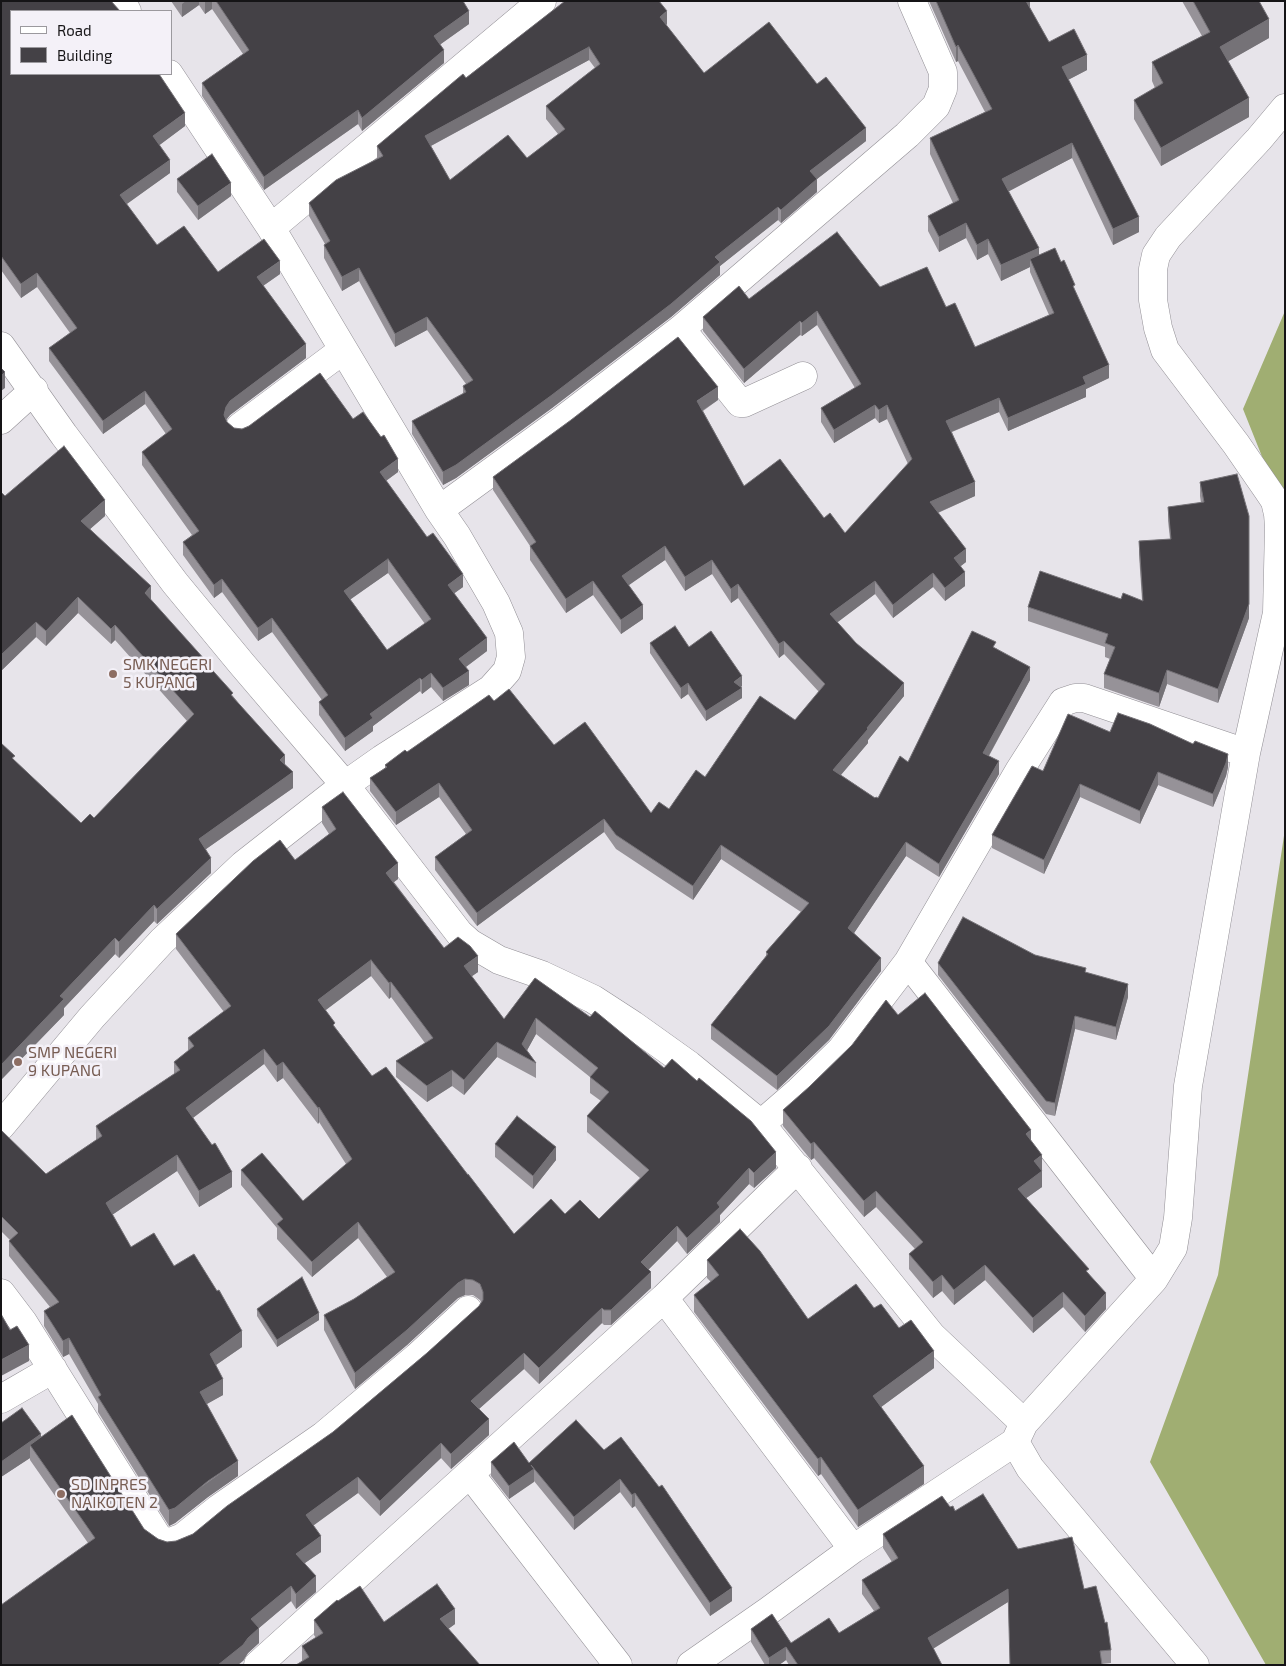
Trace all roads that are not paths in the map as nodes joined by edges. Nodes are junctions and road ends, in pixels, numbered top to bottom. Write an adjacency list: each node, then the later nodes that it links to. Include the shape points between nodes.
1 (542, 1): 5 (street)
2 (912, 1): 6 (street, via 942,72 943,89 936,106 907,135)
3 (170, 75): 5 (street)
4 (1285, 108): 14 (street, via 1168,236 1156,255 1153,269 1153,300 1165,350 1269,492 1278,514 1277,612)
5 (271, 228): 8 (street)
6 (681, 328): 9 (street, via 740,403); 13 (street)
7 (1, 346): 10 (street)
8 (343, 350): 12 (street); 13 (street)
9 (803, 376)
10 (34, 390): 11 (street); 15 (street, via 175,583)
11 (1, 420)
12 (240, 427)
13 (439, 510): 15 (street, via 496,604 509,633 512,657 507,671 491,689)
14 (1246, 753): 16 (street, via 1084,698 1063,702); 20 (street, via 1188,1086 1173,1248)
15 (346, 785): 17 (street, via 470,943 499,960 542,975 592,999 689,1065); 18 (street, via 243,865 162,941 92,1017)
16 (908, 962): 17 (street, via 841,1050); 20 (street)
17 (760, 1124): 19 (street)
18 (1, 1126)
19 (798, 1168): 22 (street); 26 (street, via 932,1336)
20 (1154, 1280): 26 (street)
21 (1, 1293): 24 (street)
22 (664, 1298): 27 (street); 28 (street)
23 (468, 1310): 24 (street, via 323,1436 183,1537 170,1542 157,1536)
24 (53, 1369): 25 (street)
25 (1, 1399)
26 (1020, 1432): 28 (street); 32 (street, via 1030,1468)
27 (470, 1474): 29 (street); 30 (street)
28 (852, 1549): 31 (street)
29 (258, 1665)
30 (618, 1665)
31 (691, 1665)
32 (1195, 1665)

